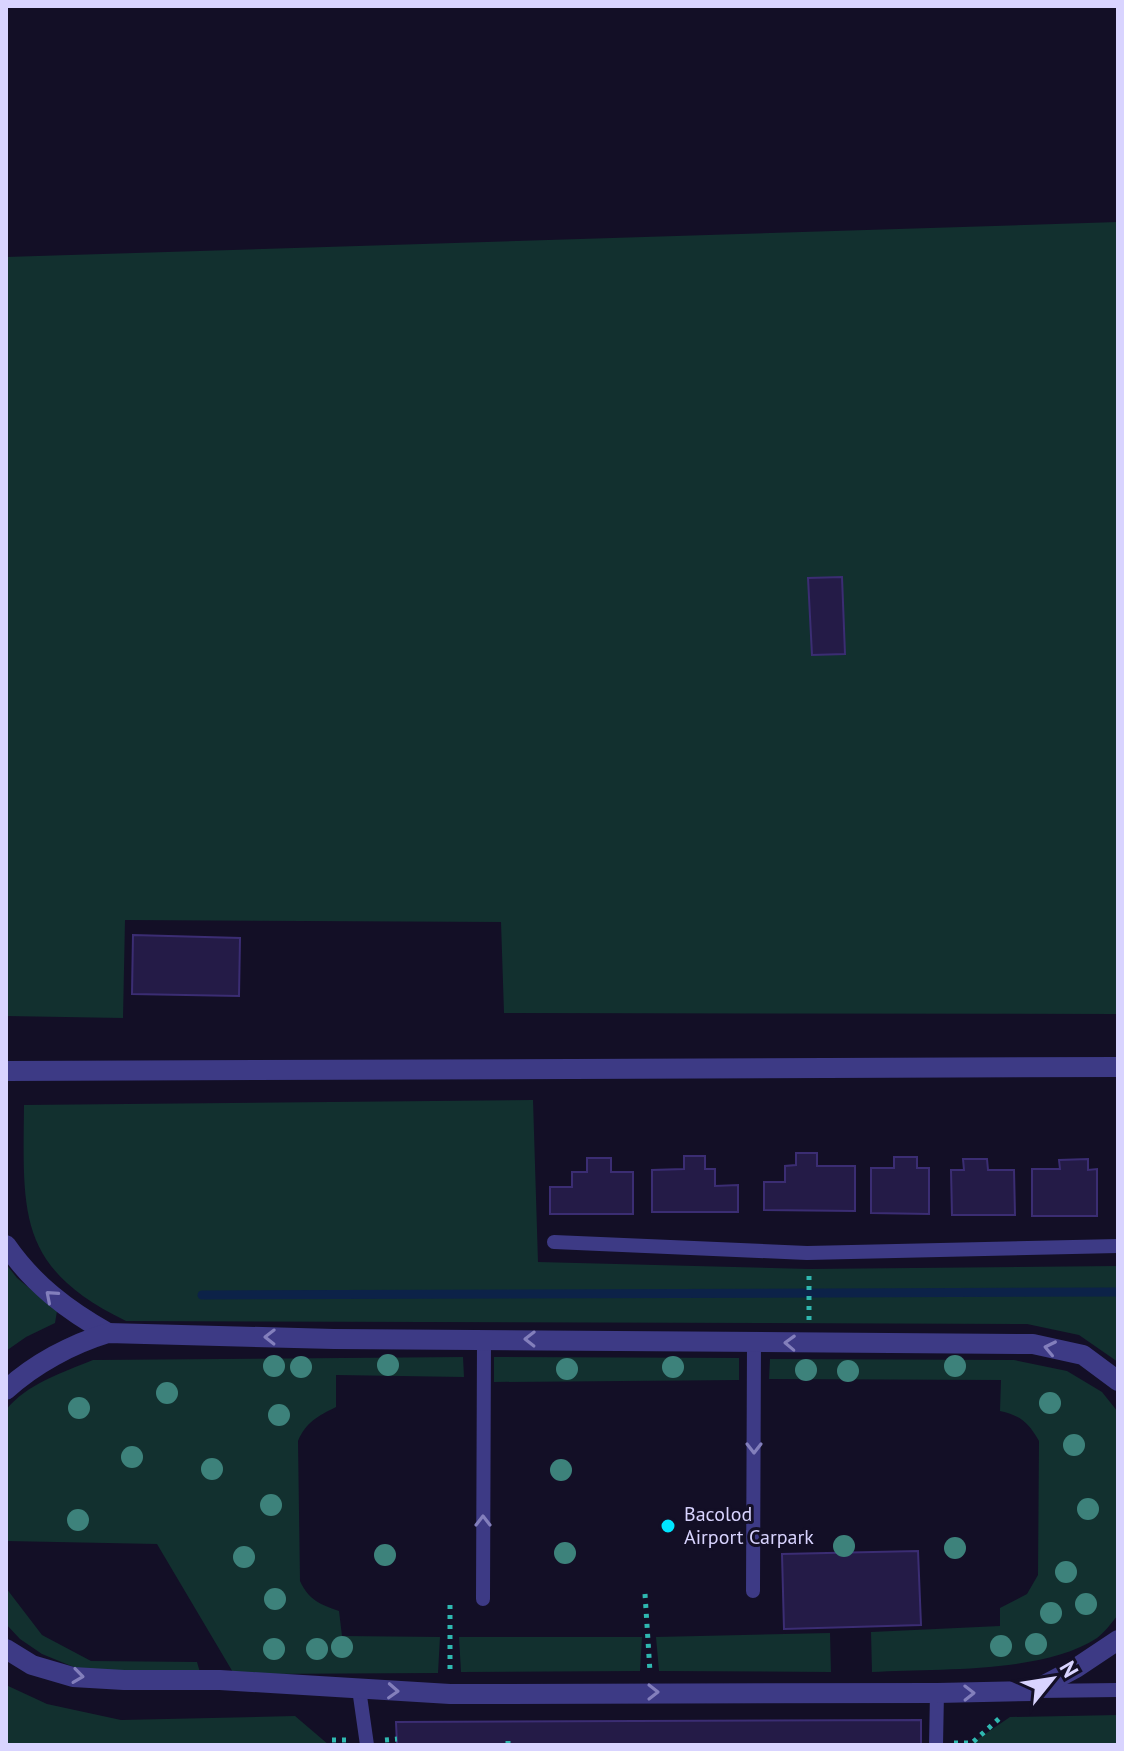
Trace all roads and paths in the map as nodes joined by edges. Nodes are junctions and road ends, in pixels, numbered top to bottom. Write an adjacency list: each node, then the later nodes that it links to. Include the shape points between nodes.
1 (1118, 1067): 2 (street)
2 (6, 1071)
3 (554, 1242): 6 (lane)
4 (6, 1245): 7 (street, one-way to 4, via 51,1295)
5 (1118, 1246): 6 (lane)
6 (807, 1253): 10 (path)
7 (108, 1333): 8 (street, one-way to 7); 12 (street, via 79,1342)
8 (484, 1339): 9 (street, one-way to 8); 15 (lane, one-way to 8)
9 (754, 1342): 10 (street, one-way to 9); 13 (lane, one-way to 13)
10 (809, 1344): 11 (street, one-way to 10, via 1083,1355 1033,1344)
11 (1118, 1381)
12 (6, 1390)
13 (753, 1591)
14 (645, 1594): 22 (path)
15 (483, 1599)
16 (450, 1600): 24 (path)
17 (1118, 1640): 21 (street)
18 (6, 1649): 19 (street, one-way to 19, via 32,1665 73,1677)
19 (359, 1689): 24 (street, one-way to 24); 25 (lane)
20 (1118, 1690): 21 (lane)
21 (1033, 1691): 23 (street, one-way to 21)
22 (651, 1692): 23 (street, one-way to 23); 24 (street)
23 (937, 1693): 26 (lane)
24 (450, 1694)
25 (367, 1745)
26 (936, 1745)

